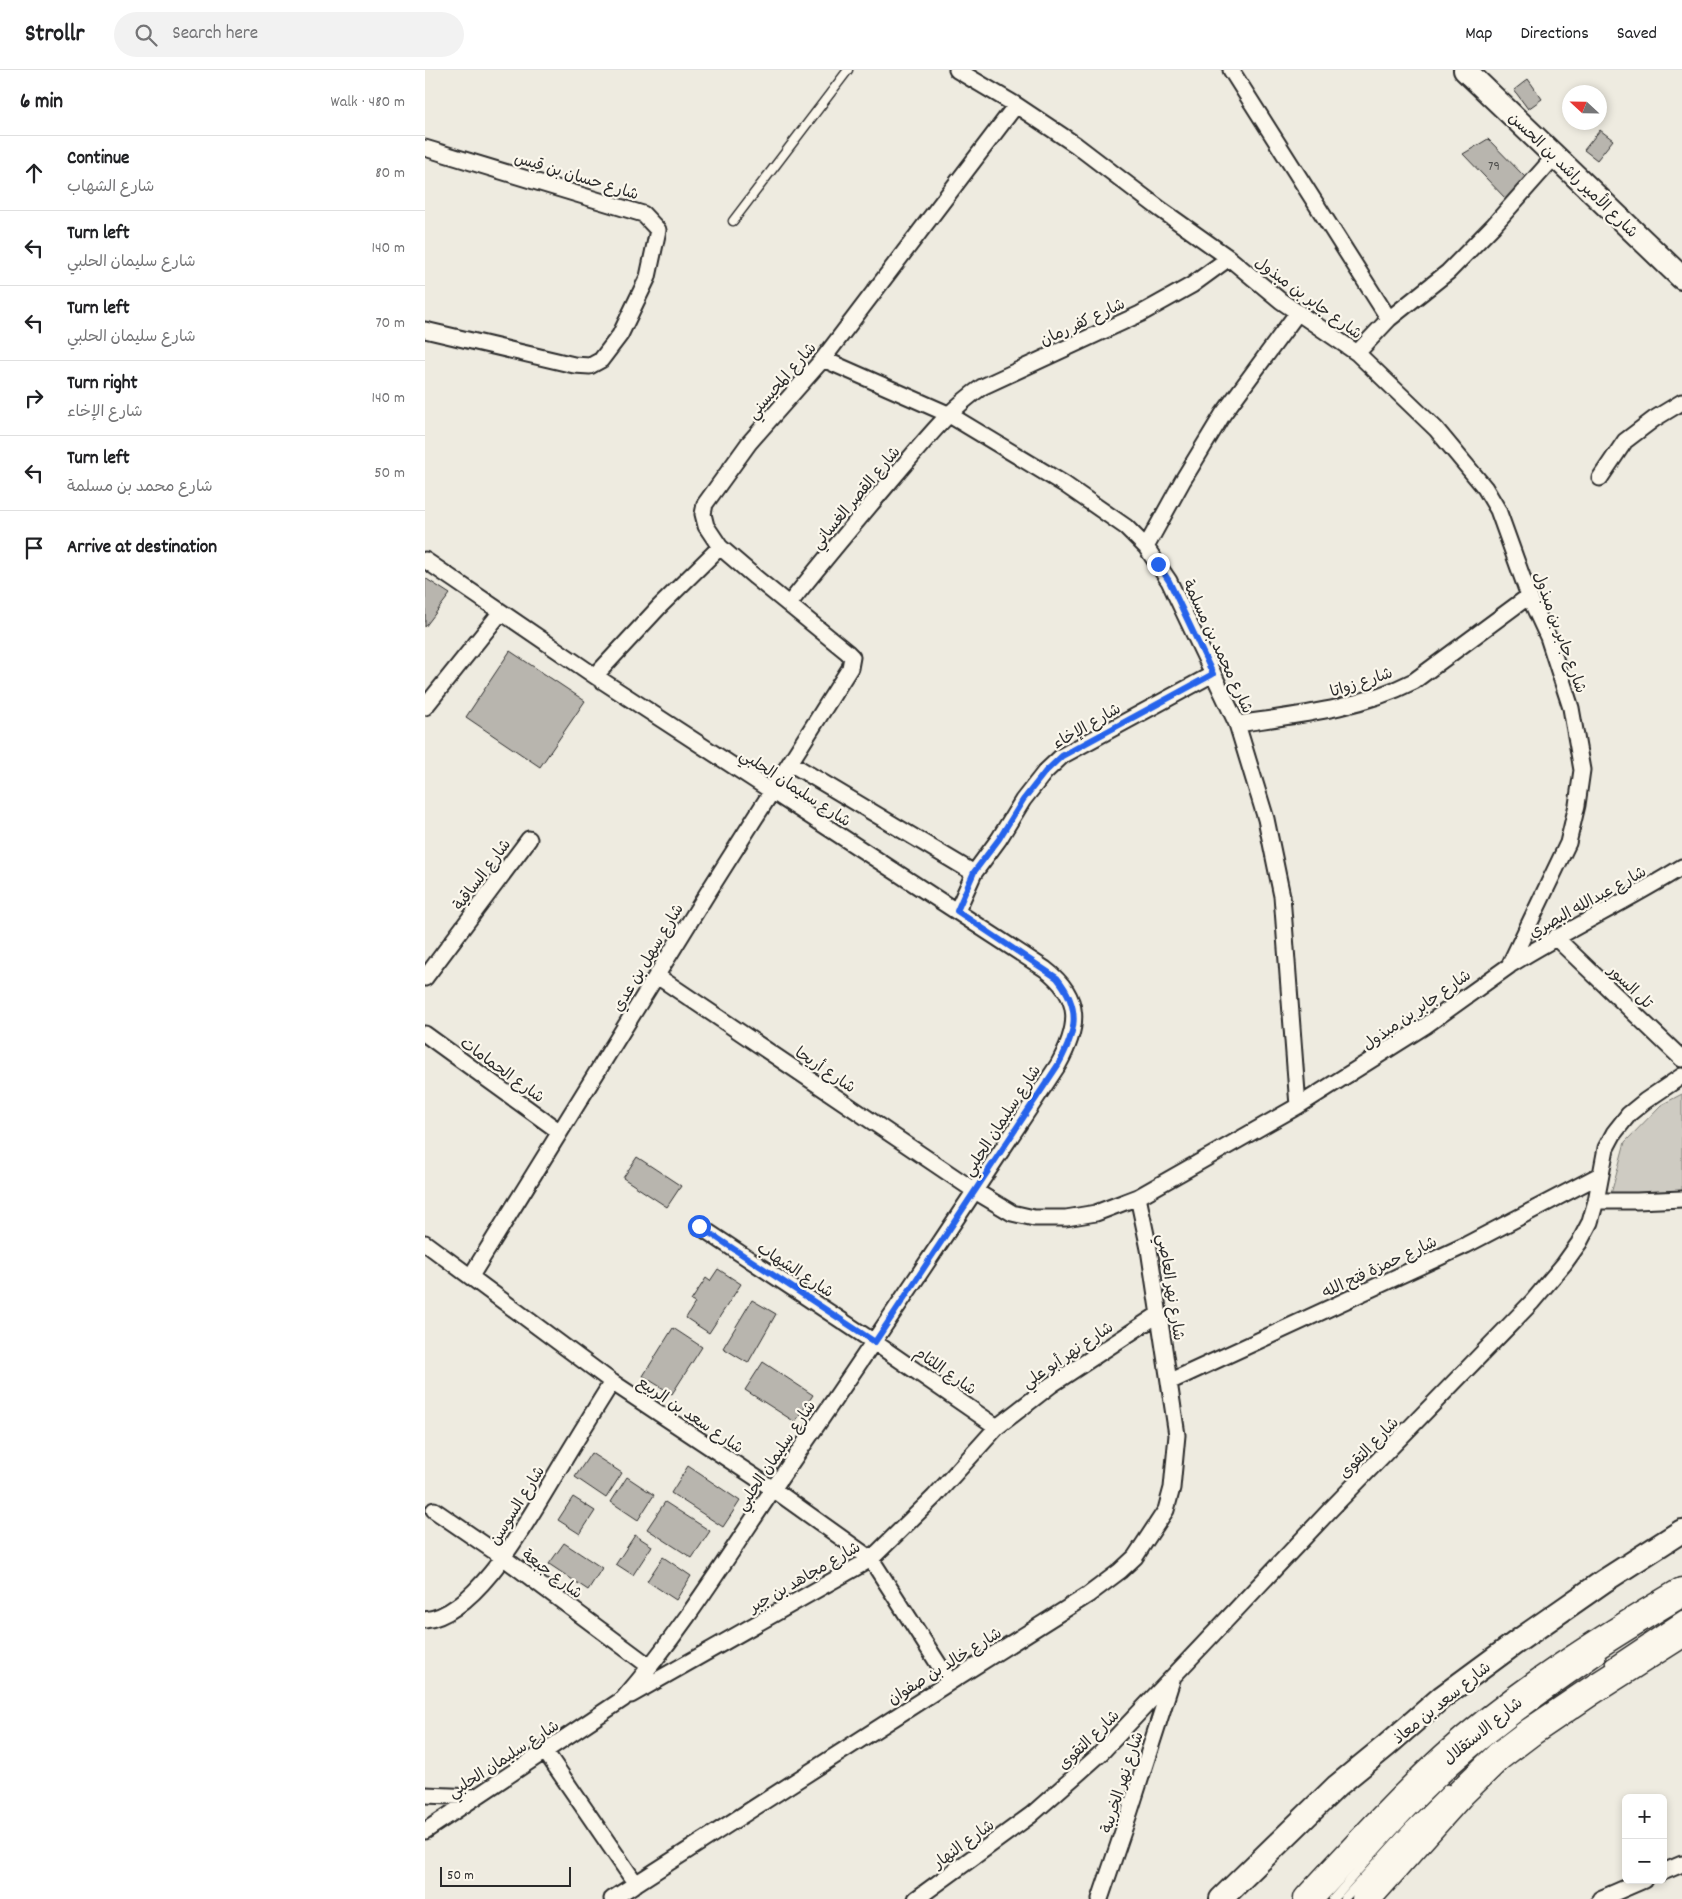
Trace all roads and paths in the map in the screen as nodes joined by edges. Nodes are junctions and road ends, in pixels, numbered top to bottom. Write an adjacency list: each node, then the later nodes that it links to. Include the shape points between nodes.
1 (848, 70): 8 (lane)
2 (957, 70): 5 (street, شارع جابر بن مبذول)
3 (1231, 70): 12 (street)
4 (1465, 70): 7 (street, شارع الأمير راشد بن الحسن)
5 (1016, 105): 9 (street, شارع جابر بن مبذول, via 1076,145); 15 (street, شارع المحيسني)
6 (425, 148): 13 (street, شارع حسان بن قيس, via 643,214 658,230 648,277 620,335 601,360 590,366)
7 (1555, 156): 10 (street, شارع الأمير راشد بن الحسن); 12 (street, via 1448,272)
8 (733, 221)
9 (1229, 258): 11 (street, شارع جابر بن مبذول); 17 (street, شارع كفر رمان, via 1162,303 982,387)
10 (1682, 278)
11 (1298, 312): 14 (street, شارع جابر بن مبذول); 20 (street, via 1223,414)
12 (1389, 319): 14 (street)
13 (425, 330)
14 (1357, 352): 22 (street, شارع جابر بن مبذول, via 1435,429 1485,488 1498,510)
15 (823, 360): 17 (street, شارع محمد بن مسلمة); 19 (street, شارع المحيسني, via 749,442 705,504 706,526)
16 (1682, 402): 18 (street, via 1625,441)
17 (949, 414): 20 (street, شارع محمد بن مسلمة, via 1064,484 1126,527); 23 (street, شارع القصر الغساني)
18 (1600, 478)
19 (720, 547): 23 (street, شارع المحيسني); 27 (street)
20 (1146, 547): 26 (street, شارع محمد بن مسلمة, via 1169,581)
21 (425, 560): 24 (street, شارع سليمان الحلبي)
22 (1529, 596): 29 (street, شارع زواتا, via 1414,681 1394,691 1325,711); 37 (street, شارع جابر بن مبذول, via 1548,637 1571,708 1582,770 1568,843)
23 (789, 604): 25 (street, شارع المحيسني)
24 (501, 612): 27 (street, شارع سليمان الحلبي); 28 (street)
25 (852, 657): 30 (street, شارع سهل بن عدي, via 851,668)
26 (1213, 674): 29 (street, شارع محمد بن مسلمة); 34 (street, شارع الإخاء, via 1062,756 1023,800)
27 (595, 676): 31 (street, شارع سليمان الحلبي)
28 (425, 707)
29 (1237, 724): 43 (street, شارع محمد بن مسلمة, via 1267,819 1282,896)
30 (790, 763): 31 (street, شارع سهل بن عدي); 34 (street)
31 (773, 792): 35 (street, شارع سليمان الحلبي); 38 (street, شارع سهل بن عدي)
32 (529, 839): 39 (street, شارع الساقية)
33 (1682, 867): 36 (street, شارع عبدالله البصري)
34 (974, 872): 35 (street, شارع الإخاء)
35 (957, 911): 46 (street, شارع سليمان الحلبي, via 1057,978 1066,989 1075,1016 1068,1047 1058,1065)
36 (1555, 937): 37 (street, شارع عبدالله البصري); 41 (street, تل السور)
37 (1509, 966): 43 (street, شارع جابر بن مبذول, via 1387,1051)
38 (657, 976): 44 (street, شارع سهل بن عدي); 46 (street, شارع أريحا)
39 (425, 978)
40 (425, 1034): 44 (street, شارع الحمامات)
41 (1682, 1059)
42 (1682, 1076): 45 (street, شارع التقوى, via 1629,1114 1606,1148)
43 (1298, 1106): 47 (street, شارع جابر بن مبذول)
44 (560, 1132): 52 (street, شارع سهل بن عدي)
45 (1600, 1175): 49 (street, شارع التقوى); 56 (street, شارع حمزة فتح الله, via 1466,1245)
46 (975, 1191): 47 (street, شارع جابر بن مبذول, via 1012,1213 1034,1218 1096,1214); 54 (street, شارع سليمان الحلبي)
47 (1138, 1197): 53 (street, شارع نهر العاصي)
48 (1682, 1199): 49 (street)
49 (1596, 1201): 70 (street, شارع التقوى, via 1579,1243 1532,1302)
50 (699, 1226): 54 (street, شارع الشهاب)
51 (425, 1243): 52 (street, شارع سعد بن الربيع)
52 (471, 1276): 55 (street, شارع سعد بن الربيع)
53 (1159, 1314): 56 (street, شارع نهر العاصي); 57 (street, شارع نهر أبو علي, via 1051,1385)
54 (875, 1342): 57 (street, شارع اللثام); 58 (street, شارع سليمان الحلبي)
55 (611, 1382): 58 (street, شارع سعد بن الربيع); 61 (street, شارع السوسن)
56 (1169, 1382): 71 (street, شارع خالد بن صفوان, via 1177,1435 1172,1488 1166,1510 1147,1541 1120,1571 1088,1595)
57 (997, 1427): 62 (street, شارع مجاهد بن جبر, via 934,1497)
58 (773, 1489): 62 (street, شارع سعد بن الربيع); 68 (street, شارع سليمان الحلبي)
59 (434, 1510): 61 (street, شارع جبعة)
60 (1682, 1531): 86 (street, شارع سعد بن معاذ, via 1604,1580 1442,1697 1337,1786)
61 (504, 1558): 65 (street, شارع السوسن, via 479,1587 451,1610); 68 (street, شارع جبعة)
62 (871, 1559): 71 (street, شارع سعد بن الربيع); 72 (street, شارع مجاهد بن جبر)
63 (1682, 1592): 87 (highway, شارع الاستقلال, via 1602,1641 1479,1730 1406,1796)
64 (1682, 1615): 69 (lane)
65 (425, 1620)
66 (1682, 1633): 90 (highway, شارع الاستقلال, via 1591,1690 1499,1756 1461,1793)
67 (1605, 1655): 88 (lane, via 1470,1756 1403,1820)
68 (649, 1666): 72 (street, شارع سليمان الحلبي)
69 (1601, 1669)
70 (1173, 1676): 77 (street, شارع التقوى, via 1099,1756); 85 (street, شارع نهر الخريبة)
71 (950, 1682): 81 (street, شارع خالد بن صفوان)
72 (623, 1699): 73 (street, شارع سليمان الحلبي)
73 (545, 1751): 76 (street, شارع سليمان الحلبي); 81 (street)
74 (1451, 1786): 89 (lane)
75 (425, 1795): 76 (street)
76 (476, 1797): 78 (street, شارع سليمان الحلبي)
77 (1031, 1815): 84 (street, شارع النهار)
78 (425, 1831)
79 (1681, 1867): 80 (street)
80 (1667, 1871)
81 (636, 1884): 83 (street, شارع خالد بن صفوان)
82 (1635, 1884): 91 (street)
83 (612, 1899)
84 (916, 1899)
85 (1100, 1899)
86 (1221, 1899)
87 (1308, 1899)
88 (1333, 1899)
89 (1344, 1899)
90 (1366, 1899)
91 (1600, 1899)

